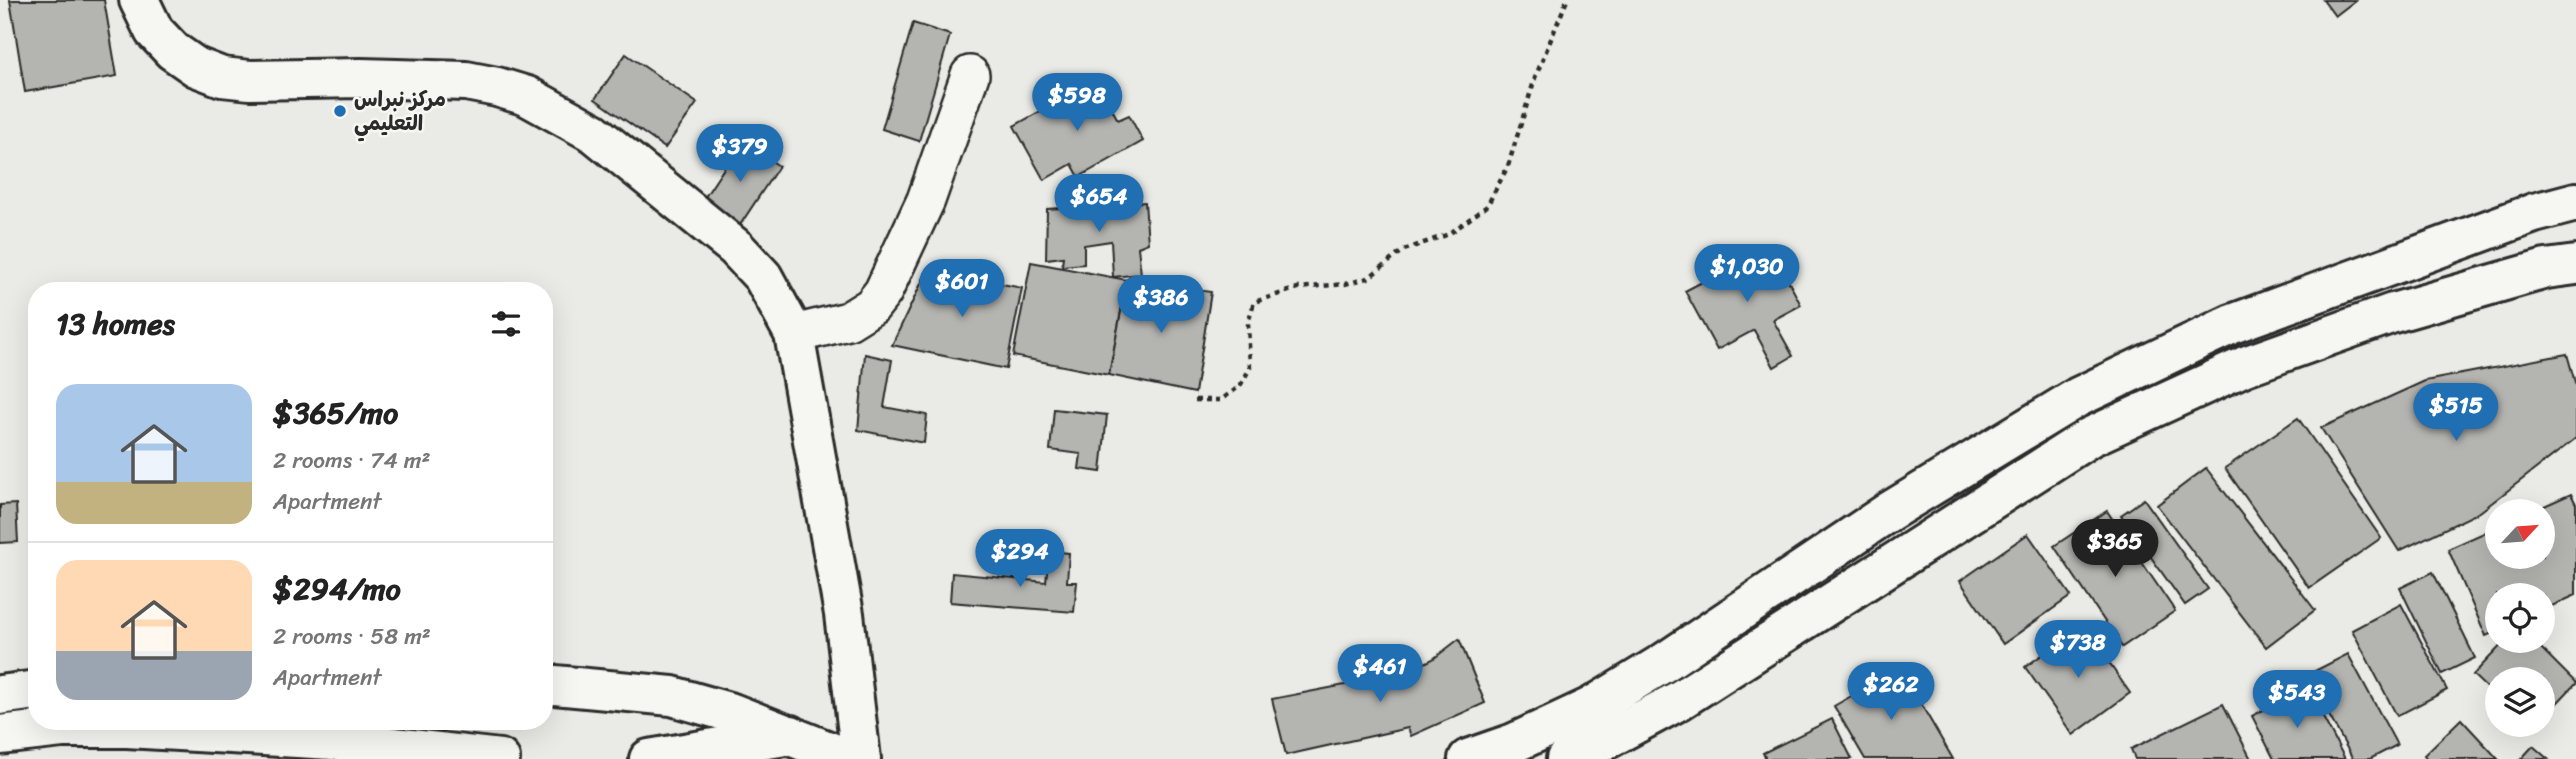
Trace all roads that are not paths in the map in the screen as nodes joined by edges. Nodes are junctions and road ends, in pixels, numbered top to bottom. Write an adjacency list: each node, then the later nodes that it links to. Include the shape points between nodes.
1 (139, 0): 5 (main road, via 155,31 173,51 222,77 466,81 527,96 594,133 736,248 763,277)
2 (970, 75): 5 (street, via 926,200 883,292 872,306 848,321)
3 (2576, 202): 17 (main road, via 2534,213 2232,324 2078,397 1889,512 1591,707)
4 (2576, 265): 18 (main road, via 2393,313 2258,361 2090,437 1680,699)
5 (794, 334): 16 (main road, via 844,614)
6 (553, 685): 12 (main road, via 672,696)
7 (28, 691): 8 (main road)
8 (0, 695)
9 (46, 730): 11 (main road)
10 (161, 730): 13 (main road, via 331,740)
11 (0, 736)
12 (791, 736): 14 (main road); 15 (main road)
13 (500, 759)
14 (649, 759)
15 (849, 759)
16 (861, 759)
17 (1468, 759)
18 (1566, 759)

